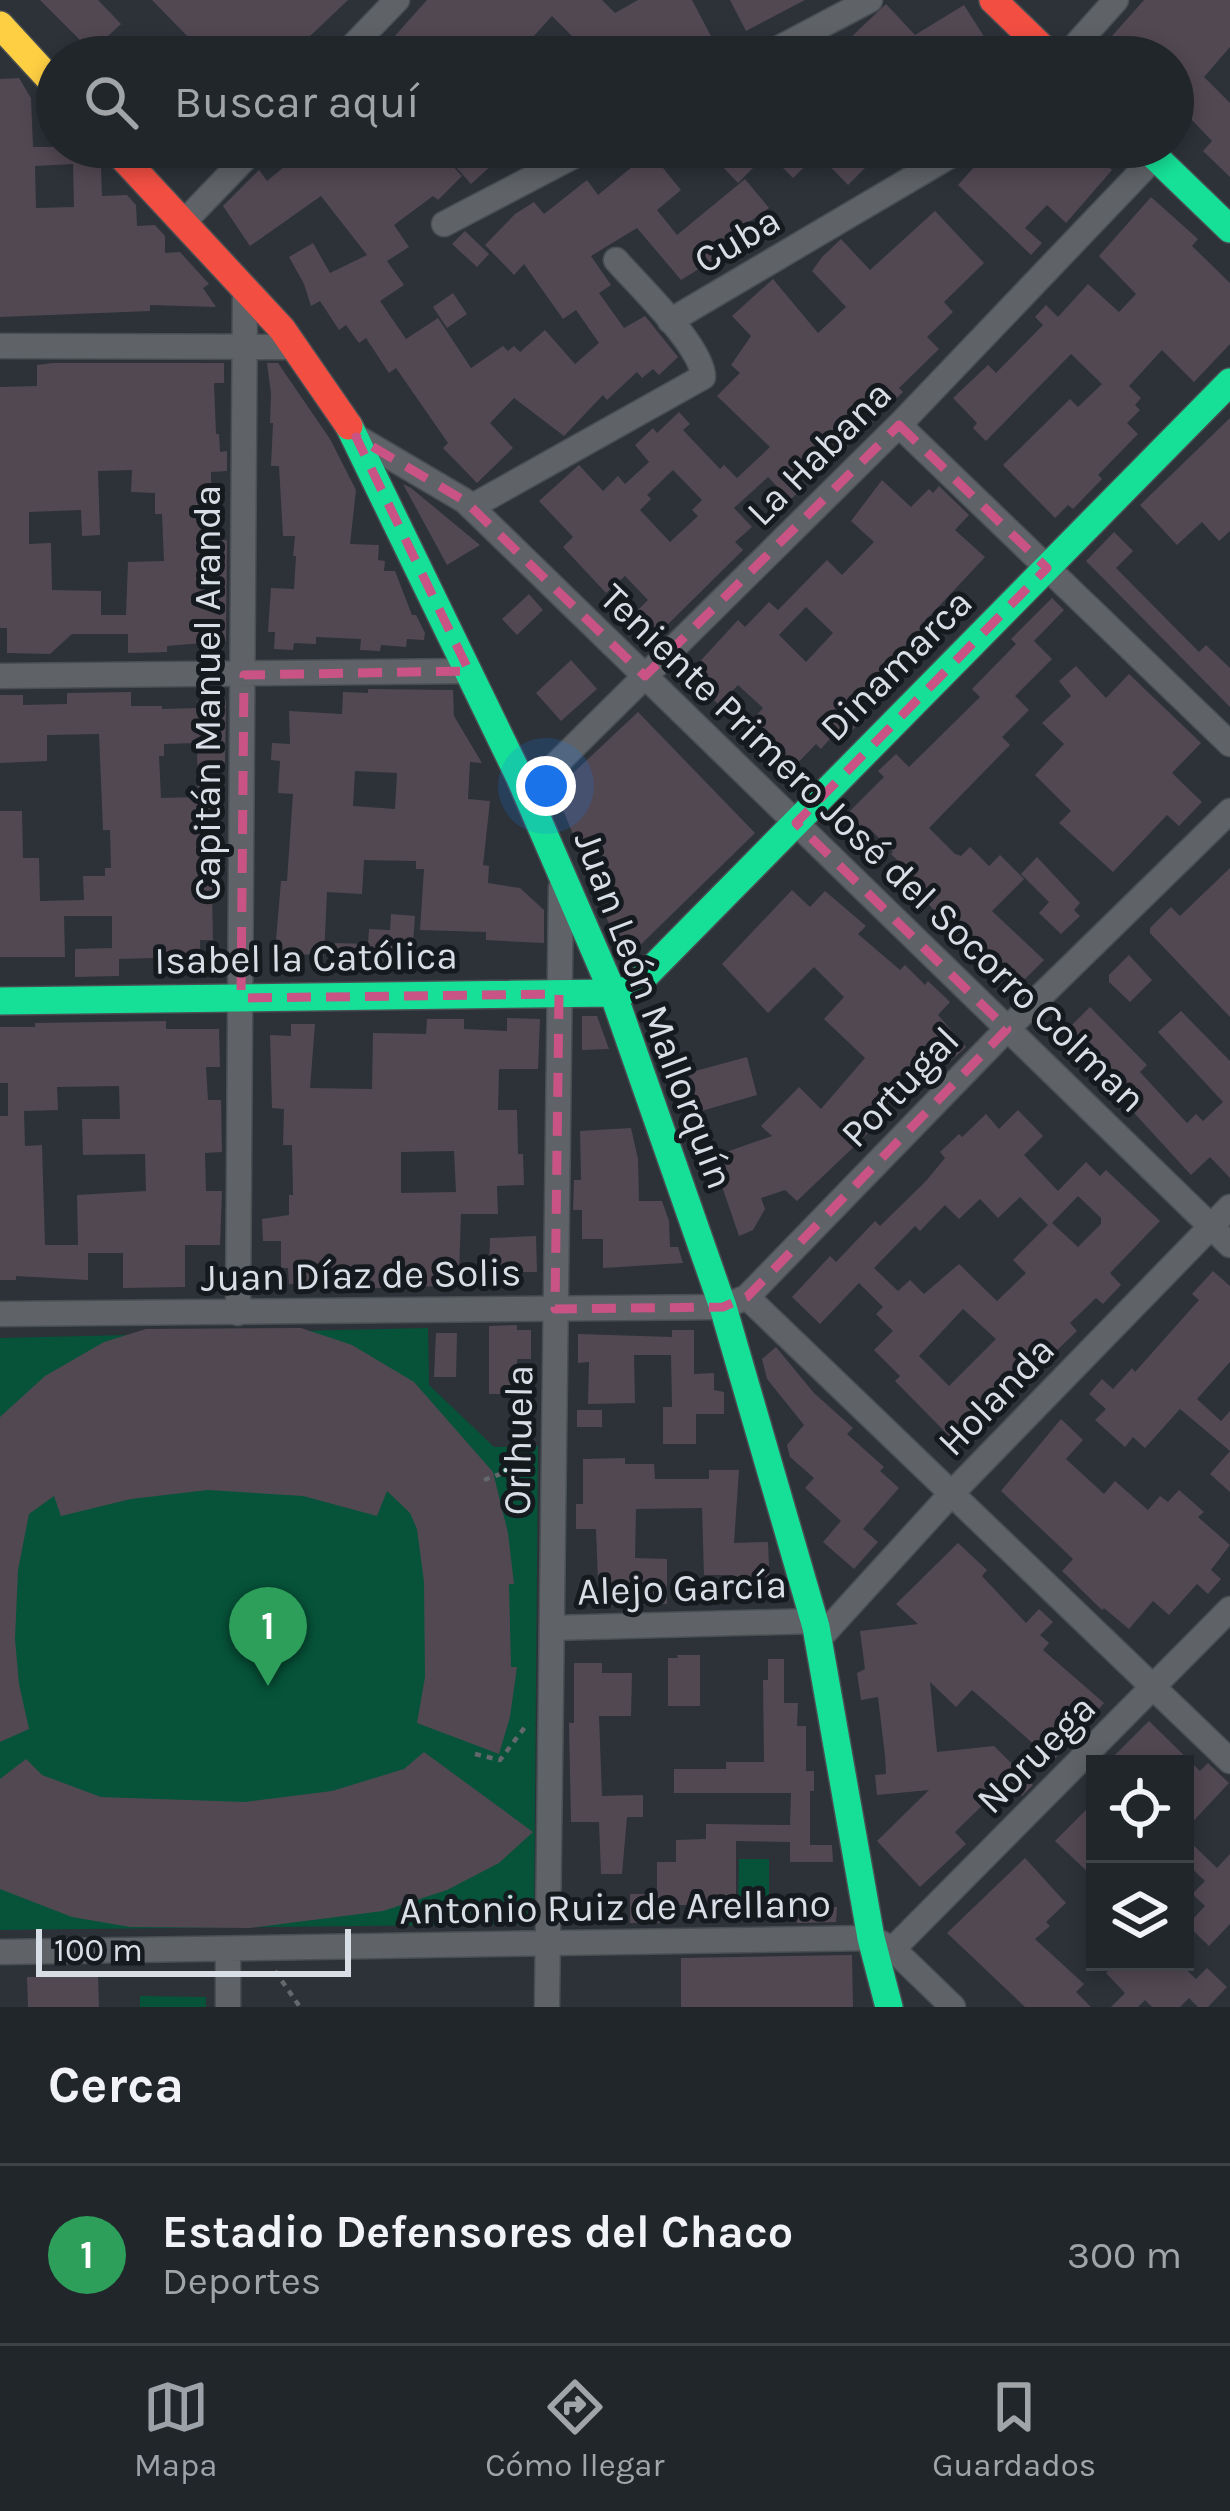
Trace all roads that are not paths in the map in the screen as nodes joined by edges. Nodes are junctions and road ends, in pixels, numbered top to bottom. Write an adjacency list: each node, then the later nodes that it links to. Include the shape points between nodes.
1 (397, 0): 6 (street)
2 (870, 0): 7 (street)
3 (993, 0): 8 (street)
4 (1116, 0): 9 (street)
5 (0, 25): 10 (street)
6 (362, 36)
7 (802, 36)
8 (1030, 36)
9 (1084, 36)
10 (36, 64)
11 (132, 168): 17 (street, Juan León Mallorquín)
12 (236, 168): 17 (street)
13 (551, 168): 18 (street)
14 (929, 168): 22 (street, Cuba)
15 (1135, 168): 27 (street, La Habana)
16 (1167, 168): 19 (street)
17 (183, 223): 21 (street, Juan León Mallorquín)
18 (444, 224)
19 (1230, 229)
20 (616, 260): 22 (street, Cuba)
21 (245, 290): 24 (street, Capitán Manuel Aranda); 25 (street, Juan León Mallorquín)
22 (670, 321): 29 (street, Cuba, via 703,377)
23 (0, 346): 24 (street)
24 (246, 347): 25 (street); 32 (street, Capitán Manuel Aranda)
25 (294, 347): 28 (street, Juan León Mallorquín)
26 (1230, 382): 30 (street, Dinamarca)
27 (899, 425): 30 (street); 34 (street, La Habana)
28 (356, 437): 29 (street, Teniente Primero José del Socorro Colman); 31 (street, Juan León Mallorquín)
29 (468, 504): 34 (street, Teniente Primero José del Socorro Colman)
30 (1047, 568): 35 (street); 38 (street, Dinamarca)
31 (469, 671): 32 (street); 36 (street, Juan León Mallorquín)
32 (244, 675): 33 (street); 42 (street, Capitán Manuel Aranda)
33 (0, 676)
34 (645, 676): 36 (street, La Habana); 38 (street, Teniente Primero José del Socorro Colman)
35 (1230, 744)
36 (527, 793): 39 (street, Juan León Mallorquín)
37 (1230, 812): 44 (street, Portugal)
38 (796, 823): 40 (street, Dinamarca, via 632,989); 44 (street, Teniente Primero José del Socorro Colman)
39 (561, 873): 40 (street, Juan León Mallorquín); 41 (street, Orihuela)
40 (613, 993): 41 (street, Isabel la Católica); 48 (street, Juan León Mallorquín)
41 (559, 994): 42 (street, Isabel la Católica); 49 (street, Orihuela)
42 (241, 998): 43 (street, Isabel la Católica); 50 (street, Capitán Manuel Aranda)
43 (0, 1001)
44 (1007, 1029): 46 (street, Teniente Primero José del Socorro Colman); 48 (street, Portugal)
45 (1230, 1207): 46 (street, Holanda)
46 (1210, 1226): 47 (street, Teniente Primero José del Socorro Colman); 52 (street, Holanda)
47 (1230, 1245)
48 (735, 1302): 49 (street, Juan Díaz de Solis); 52 (street); 55 (street, Juan León Mallorquín)
49 (555, 1309): 50 (street, Juan Díaz de Solis); 54 (street, Orihuela)
50 (238, 1313): 51 (street, Juan Díaz de Solis)
51 (0, 1314)
52 (952, 1493): 55 (street, Holanda); 56 (street)
53 (1230, 1609): 56 (street, Noruega)
54 (551, 1628): 55 (street, Alejo García); 59 (street, Orihuela)
55 (816, 1630): 58 (street, Juan León Mallorquín)
56 (1153, 1687): 57 (street); 58 (street, Noruega)
57 (1230, 1761)
58 (882, 1944): 59 (street, Antonio Ruiz de Arellano); 64 (street); 65 (street, Juan León Mallorquín); 66 (street)
59 (548, 1945): 60 (street, Antonio Ruiz de Arellano); 63 (street, Orihuela)
60 (228, 1949): 61 (street, Antonio Ruiz de Arellano); 62 (street)
61 (0, 1952)
62 (228, 2007)
63 (548, 2007)
64 (871, 2007)
65 (889, 2007)
66 (953, 2007)

